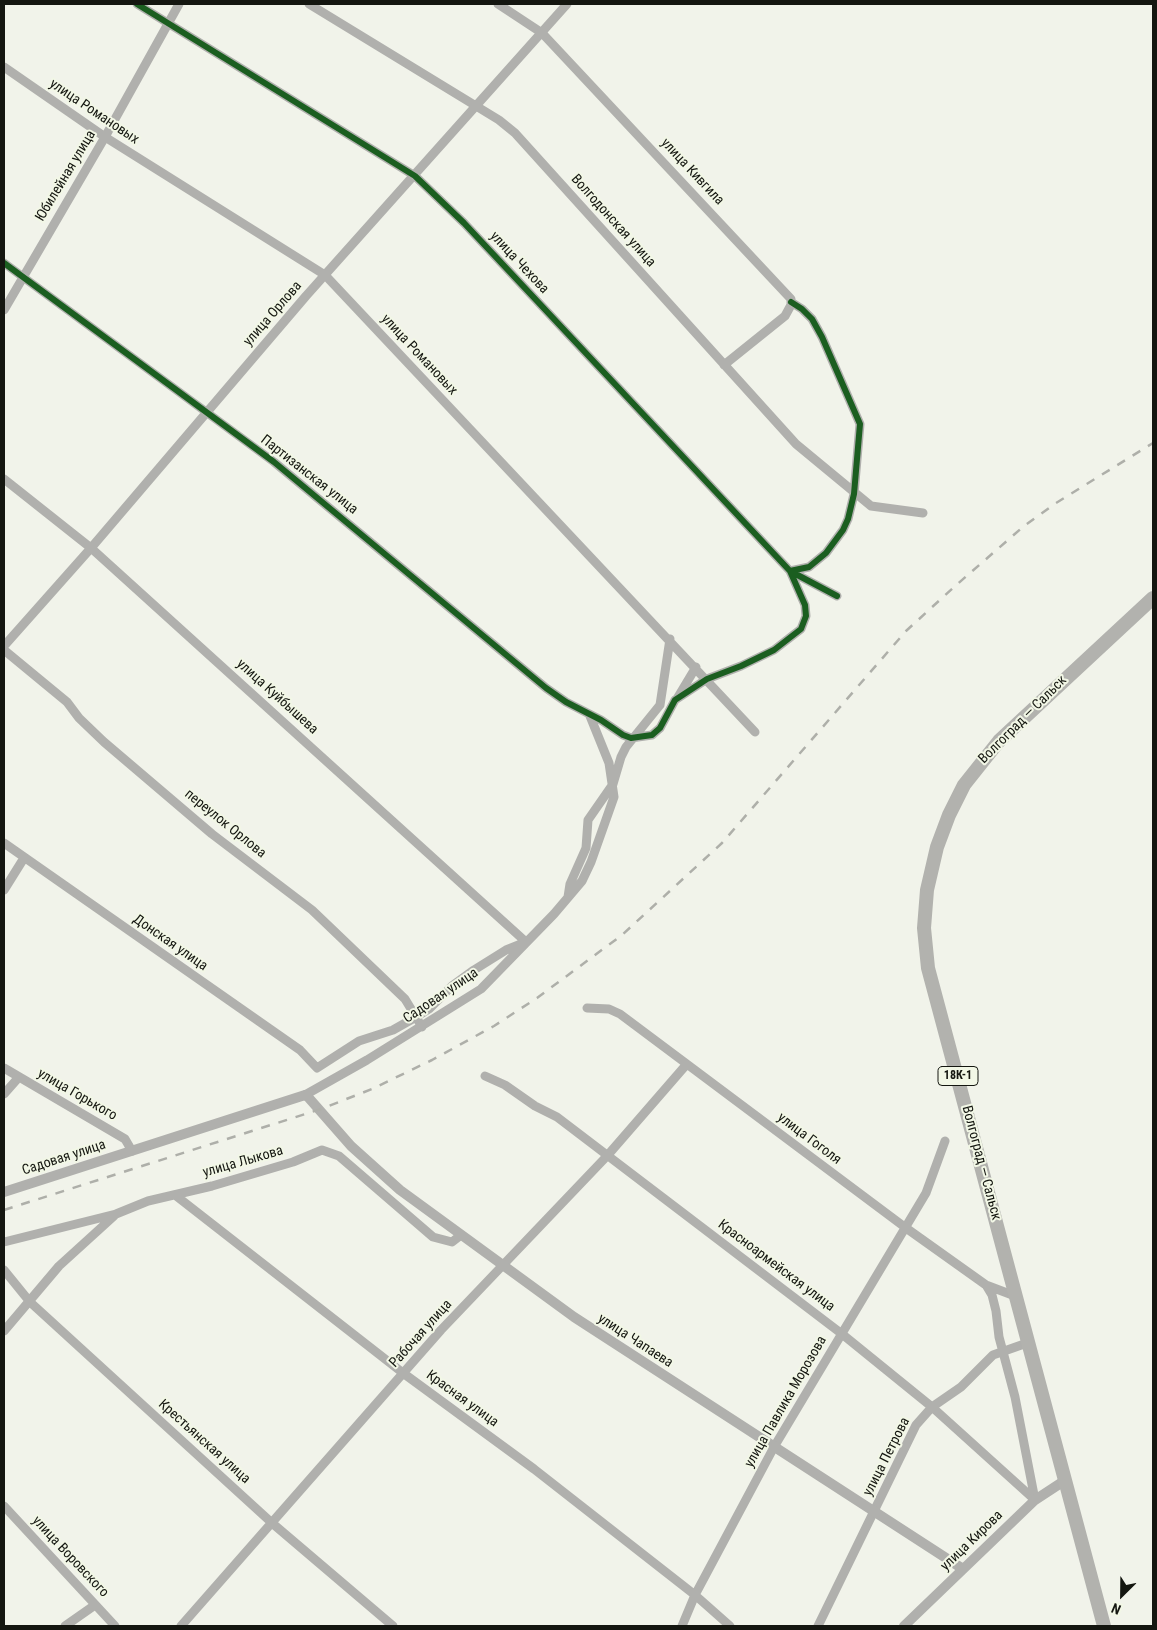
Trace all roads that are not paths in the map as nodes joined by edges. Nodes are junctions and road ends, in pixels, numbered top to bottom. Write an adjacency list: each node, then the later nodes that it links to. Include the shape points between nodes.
1 (137, 4): 6 (street, улица Чехова)
2 (180, 4): 6 (street, Юбилейная улица)
3 (309, 4): 9 (street, Волгодонская улица)
4 (498, 4): 7 (street, улица Кивгила)
5 (567, 4): 7 (street, улица Орлова)
6 (169, 24): 10 (street, Юбилейная улица); 11 (street, улица Чехова)
7 (542, 33): 9 (street, улица Орлова); 15 (street, улица Кивгила, via 788,294)
8 (4, 66): 10 (street, улица Романовых)
9 (476, 105): 11 (street, улица Орлова); 17 (street, Волгодонская улица, via 515,133)
10 (105, 137): 13 (street, улица Романовых); 14 (street, Юбилейная улица)
11 (415, 176): 13 (street, улица Орлова); 23 (street, улица Чехова, via 464,223)
12 (4, 264): 14 (street, Партизанская улица)
13 (325, 275): 18 (street, улица Орлова); 26 (street, улица Романовых)
14 (22, 277): 16 (street, Юбилейная улица); 18 (street, Партизанская улица)
15 (791, 302): 17 (street, via 785,316); 20 (street, улица Кивгила, via 812,319 856,412 860,433)
16 (4, 310)
17 (724, 365): 20 (street, Волгодонская улица, via 796,444)
18 (207, 412): 22 (street, улица Орлова); 31 (street, Партизанская улица, via 342,517 546,688)
19 (4, 479): 22 (street, улица Куйбышева)
20 (857, 497): 21 (street, Волгодонская улица, via 881,509); 23 (street, улица Кивгила, via 843,530 826,554 809,567)
21 (923, 513)
22 (91, 548): 27 (street, улица Орлова); 39 (street, улица Куйбышева)
23 (790, 571): 24 (street, улица Чехова); 29 (street, via 805,605 806,616 801,629 774,650)
24 (837, 596)
25 (1153, 598): 62 (main road, Волгоград — Сальск / 18К-1, via 1048,694 979,764 949,815 937,847 927,890 924,928 928,968)
26 (670, 639): 28 (street, улица Романовых); 33 (street, via 660,705)
27 (4, 648): 41 (street, переулок Орлова, via 67,702 104,742 212,834 312,910 405,999)
28 (696, 668): 29 (street, улица Романовых); 30 (street)
29 (708, 679): 30 (street); 32 (street, улица Романовых)
30 (676, 700): 33 (street, via 660,728 652,735)
31 (590, 716): 33 (street, Партизанская улица); 34 (street)
32 (755, 732)
33 (634, 738): 34 (street, via 621,757)
34 (613, 784): 38 (street, via 614,797 591,862 582,881); 38 (street, via 588,820 586,848 570,884)
35 (4, 843): 36 (street, Донская улица)
36 (24, 858): 37 (street); 45 (street, Донская улица, via 300,1050)
37 (4, 890)
38 (567, 900): 39 (street)
39 (526, 942): 41 (street, Садовая улица, via 474,970); 42 (street, Садовая улица, via 481,989)
40 (588, 1008): 43 (street, улица Гоголя, via 609,1009 620,1014)
41 (416, 1017): 42 (street, переулок Орлова); 45 (street, Садовая улица, via 393,1030 359,1041)
42 (422, 1027): 49 (street, Садовая улица)
43 (686, 1065): 52 (street, Рабочая улица); 56 (street, улица Гоголя)
44 (4, 1068): 47 (street, улица Горького)
45 (317, 1068)
46 (484, 1076): 52 (street, Красноармейская улица, via 557,1117)
47 (19, 1077): 48 (street); 51 (street, улица Горького, via 125,1139)
48 (4, 1094)
49 (305, 1095): 51 (street, Садовая улица); 57 (street, улица Чапаева, via 317,1104 344,1138 400,1190)
50 (945, 1141): 56 (street, улица Павлика Морозова, via 926,1193)
51 (132, 1150): 53 (street, Садовая улица)
52 (607, 1156): 59 (street, Рабочая улица); 65 (street, Красноармейская улица)
53 (4, 1192)
54 (175, 1195): 55 (street, улица Лыкова, via 148,1201); 57 (street, улица Лыкова, via 293,1162 322,1150 339,1156 433,1237 452,1242); 68 (street, Красная улица)
55 (116, 1214): 58 (street, улица Лыкова); 63 (street, via 59,1266)
56 (906, 1228): 61 (street, улица Гоголя); 65 (street, улица Павлика Морозова)
57 (461, 1235): 59 (street, улица Чапаева)
58 (4, 1242)
59 (503, 1265): 68 (street, Рабочая улица); 70 (street, улица Чапаева, via 574,1317)
60 (4, 1270): 63 (street, Крестьянская улица)
61 (986, 1285): 62 (street, улица Гоголя); 67 (street, via 994,1302)
62 (1016, 1296): 66 (main road, Волгоград — Сальск / 18К-1)
63 (30, 1302): 64 (street); 75 (street, Крестьянская улица)
64 (4, 1331)
65 (842, 1334): 69 (street, Красноармейская улица); 70 (street, улица Павлика Морозова)
66 (1027, 1343): 67 (street, улица Петрова); 71 (main road, Волгоград — Сальск / 18К-1)
67 (1003, 1350): 69 (street, улица Петрова, via 993,1355 961,1387); 72 (street)
68 (403, 1373): 75 (street, Рабочая улица); 77 (street, Красная улица, via 534,1469)
69 (932, 1407): 72 (street, Красноармейская улица); 74 (street, улица Петрова, via 916,1426)
70 (774, 1447): 74 (street, улица Чапаева); 77 (street, улица Павлика Морозова)
71 (1064, 1481): 72 (street, улица Кирова); 87 (main road, Волгоград — Сальск / 18К-1)
72 (1035, 1500): 76 (street, улица Кирова)
73 (4, 1506): 78 (street, улица Воровского)
74 (876, 1511): 76 (street, улица Чапаева); 85 (street, улица Петрова)
75 (272, 1523): 81 (street, Рабочая улица); 82 (street, Крестьянская улица)
76 (963, 1569): 86 (street, улица Кирова)
77 (695, 1596): 83 (street, улица Павлика Морозова); 84 (street, Красная улица)
78 (96, 1605): 79 (street); 80 (street, улица Воровского)
79 (65, 1626)
80 (115, 1626)
81 (181, 1626)
82 (393, 1626)
83 (682, 1626)
84 (730, 1626)
85 (818, 1626)
86 (904, 1626)
87 (1104, 1626)

